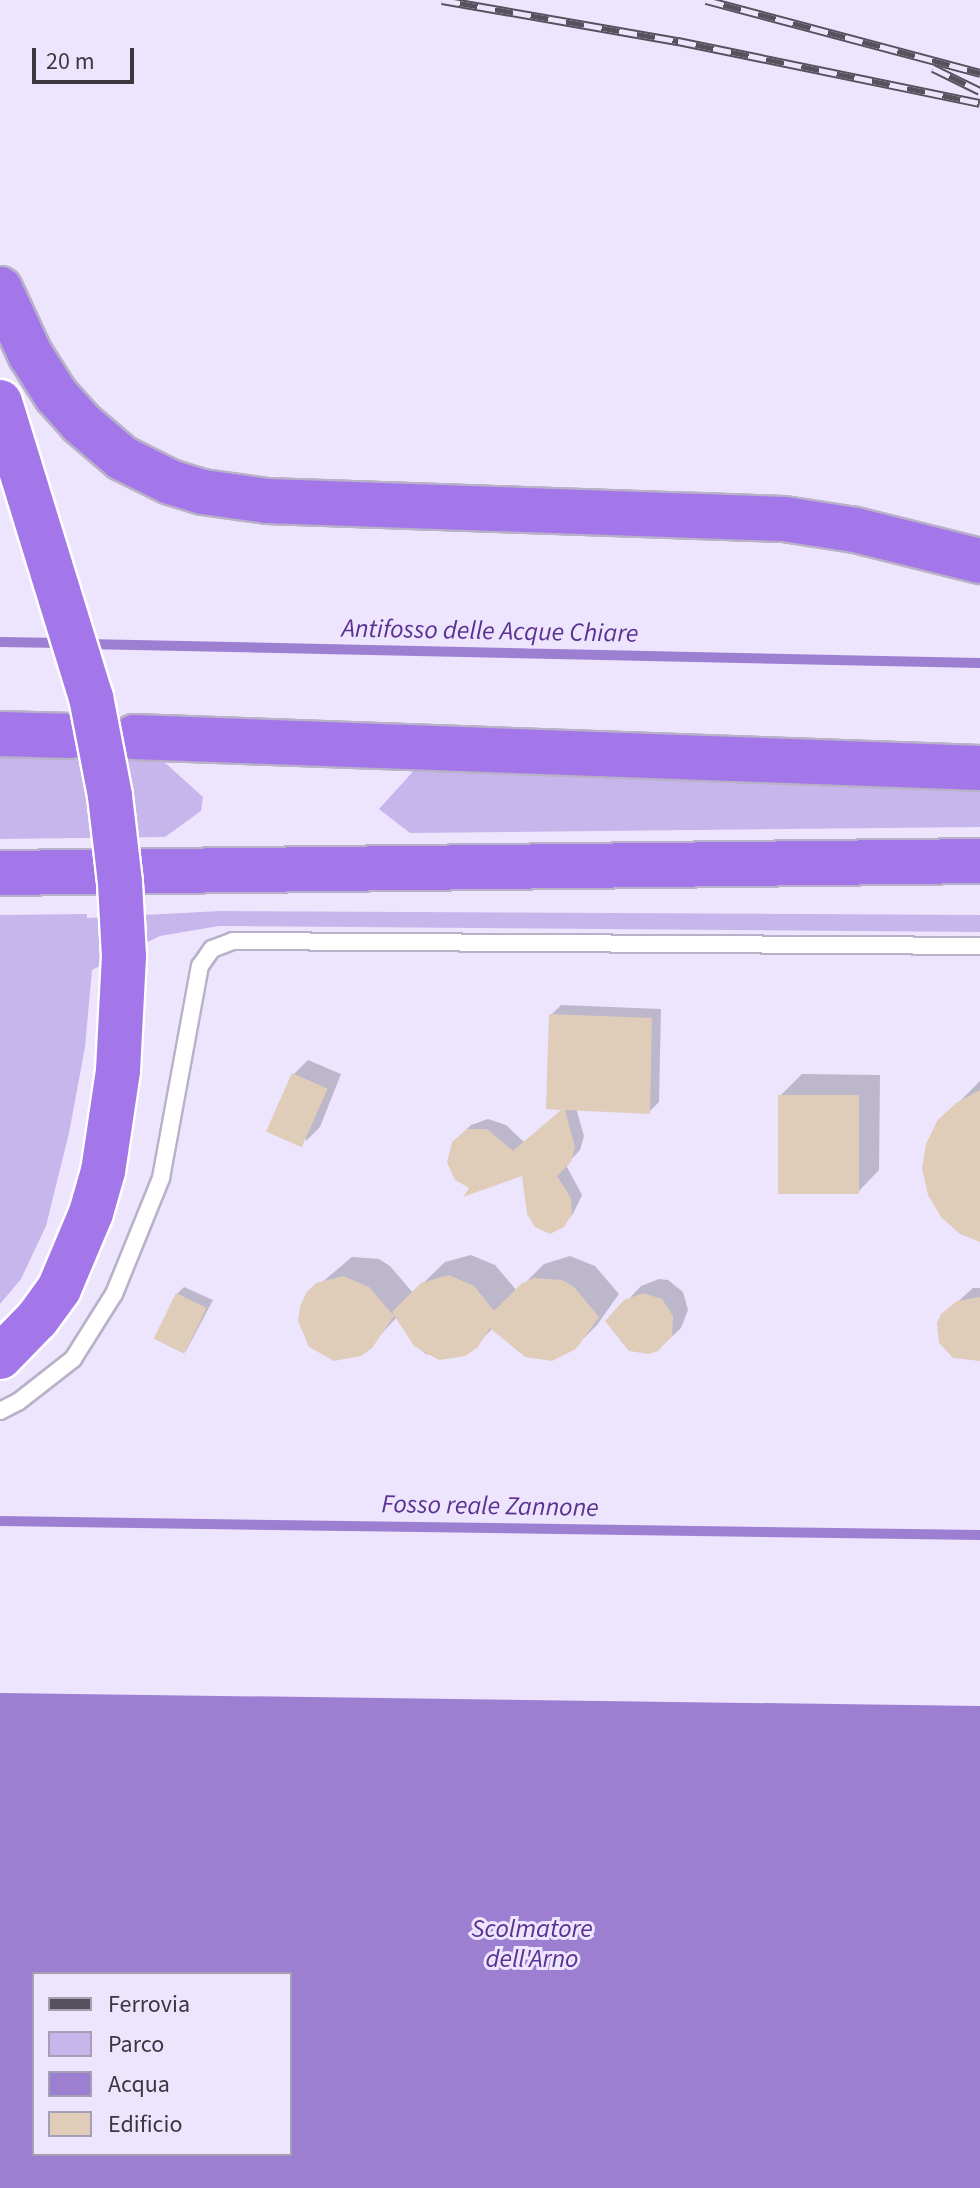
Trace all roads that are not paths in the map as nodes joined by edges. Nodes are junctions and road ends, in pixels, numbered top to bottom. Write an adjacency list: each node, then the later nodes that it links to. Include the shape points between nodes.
1 (0, 289): 3 (highway, via 30,354 81,423 122,458 203,492 267,501 784,519)
2 (0, 402): 11 (highway, bridge, via 91,697 110,796 124,956 118,1071 91,1213 59,1289)
3 (980, 561)
4 (0, 734): 5 (highway)
5 (71, 736)
6 (134, 737): 7 (highway)
7 (980, 768)
8 (980, 861): 9 (highway)
9 (12, 875)
10 (980, 946): 12 (lane, via 233,941 212,949 200,966 161,1178 114,1294 73,1359)
11 (0, 1357)
12 (0, 1411)

